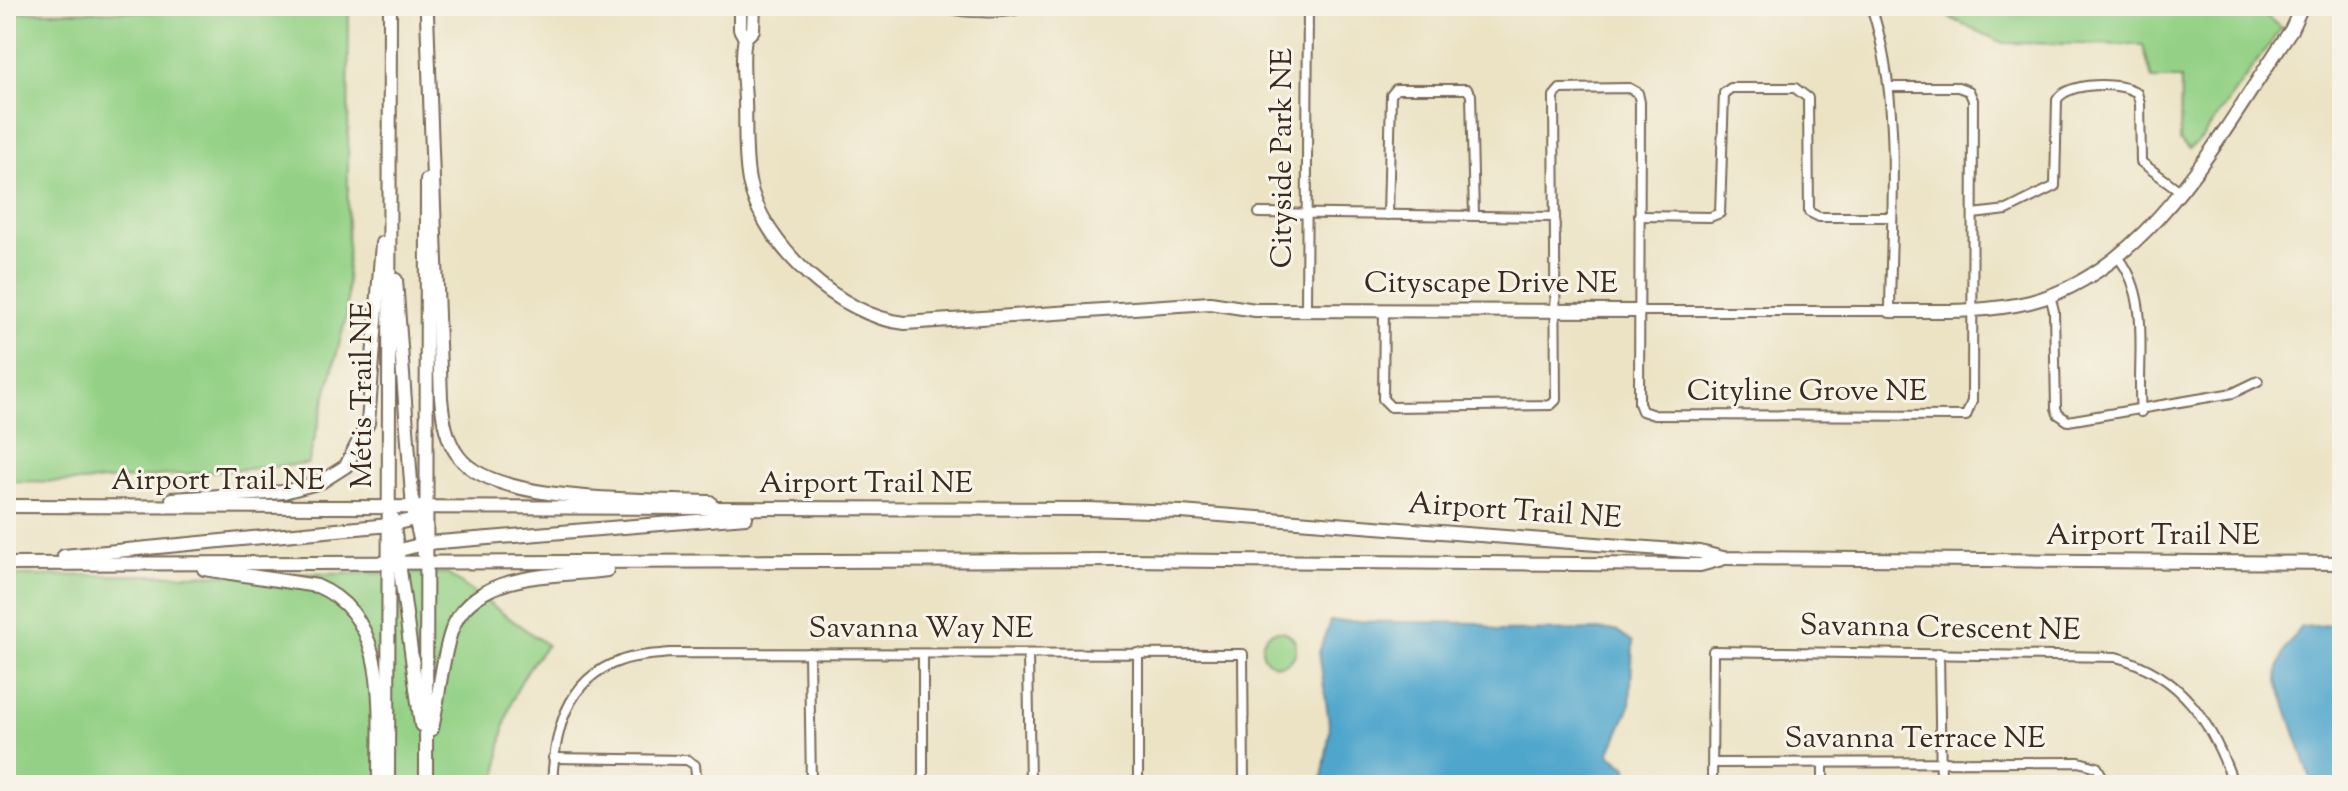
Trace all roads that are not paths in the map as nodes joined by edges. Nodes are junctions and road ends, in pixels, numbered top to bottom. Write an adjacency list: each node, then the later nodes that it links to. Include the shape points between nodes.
1 (390, 6): 12 (main road, Métis Trail NE)
2 (740, 6): 10 (main road, Cityscape Drive NE)
3 (754, 6): 10 (main road, Cityscape Drive NE, via 753,30)
4 (943, 6): 5 (street, via 964,11 1017,11)
5 (1026, 6)
6 (1308, 6): 16 (street, Cityside Park NE)
7 (1871, 6): 11 (street)
8 (2302, 6): 13 (main road, Cityscape Drive NE, via 2291,30)
9 (427, 10): 36 (main road); 37 (main road, via 441,398 449,438 460,457 477,473 521,490)
10 (745, 38): 25 (main road, Cityscape Drive NE, via 749,182 758,206 805,271 867,316 905,323 1210,303)
11 (1890, 87): 17 (street, via 1958,87 1971,94); 22 (street)
12 (390, 136): 15 (main road, Métis Trail NE); 34 (main road, via 368,423 346,466 321,482 284,492)
13 (2180, 191): 17 (street, via 2141,162 2137,93 2125,87 2072,87 2057,100 2055,186 2007,210); 23 (main road, Cityscape Drive NE)
14 (1259, 213): 16 (street)
15 (390, 214): 35 (main road, Métis Trail NE); 38 (main road)
16 (1307, 214): 18 (street); 25 (street, Cityside Park NE)
17 (1973, 214): 27 (street)
18 (1388, 215): 19 (street); 19 (street, via 1391,95 1396,89 1467,89)
19 (1474, 216): 21 (street)
20 (1639, 216): 21 (street, via 1639,96 1629,88 1560,89 1554,96); 22 (street, via 1720,213 1724,93 1731,88 1795,88 1808,98 1809,212 1819,217); 29 (street)
21 (1555, 217): 28 (street)
22 (1890, 217): 30 (street)
23 (2119, 258): 24 (main road, Cityscape Drive NE); 32 (street, via 2132,278 2138,303)
24 (2050, 295): 27 (main road, Cityscape Drive NE); 32 (street, via 2058,414 2074,422)
25 (1306, 310): 26 (main road, Cityscape Drive NE)
26 (1384, 310): 28 (main road, Cityscape Drive NE); 28 (street, via 1383,399 1391,407 1551,405 1556,400)
27 (1973, 310): 29 (street, Cityline Grove NE, via 1972,404 1969,414 1959,417 1648,415 1639,403); 30 (main road, Cityscape Drive NE)
28 (1555, 311): 29 (main road, Cityscape Drive NE)
29 (1639, 311): 30 (street, Cityscape Drive NE)
30 (1890, 311)
31 (2258, 381): 32 (street, via 2233,393)
32 (2141, 412)
33 (6, 506): 34 (main road, Airport Trail NE)
34 (25, 506): 35 (main road, Airport Trail NE)
35 (389, 508): 38 (main road, Airport Trail NE); 39 (main road)
36 (427, 509): 37 (main road, Airport Trail NE); 38 (main road, Airport Trail NE); 40 (main road)
37 (833, 510): 40 (main road); 42 (main road, Airport Trail NE, via 1181,512 1700,552)
38 (414, 514): 39 (main road); 40 (main road)
39 (392, 524): 41 (main road); 43 (main road)
40 (424, 544): 41 (main road); 45 (main road)
41 (397, 557): 44 (main road, Airport Trail NE); 45 (main road, Airport Trail NE); 55 (main road); 61 (main road)
42 (1723, 558): 46 (main road, Airport Trail NE); 48 (main road, Airport Trail NE, via 1700,565 1122,560)
43 (6, 562): 44 (main road, Airport Trail NE)
44 (149, 562): 60 (main road, via 295,581 348,603 372,646)
45 (427, 562): 48 (main road, Airport Trail NE); 55 (main road)
46 (2266, 562): 47 (main road, Airport Trail NE); 49 (main road)
47 (2342, 563)
48 (648, 564): 55 (main road, via 525,578 495,586 463,608 446,652)
49 (2342, 570)
50 (809, 653): 53 (street, Savanna Way NE); 56 (street, Savanna Way NE, via 670,653 619,661 588,680 567,705); 65 (street)
51 (1138, 653): 54 (street, Savanna Way NE); 68 (street); 69 (street, Savanna Way NE, via 1243,654)
52 (1939, 653): 57 (street); 58 (street, Savanna Crescent NE, via 1713,651); 74 (street, Savanna Crescent NE, via 2088,654 2140,664 2179,688 2201,712)
53 (923, 654): 54 (street, Savanna Way NE); 66 (street)
54 (1028, 654): 67 (street)
55 (426, 751): 62 (main road)
56 (553, 758): 63 (street, Savanna Way NE); 64 (street, via 687,760 695,765)
57 (1941, 762): 59 (street, Savanna Terrace NE); 72 (street); 73 (street, Savanna Terrace NE, via 2079,762 2097,767)
58 (1713, 763): 59 (street, Savanna Terrace NE); 70 (street, Savanna Crescent NE)
59 (1823, 764): 71 (street)
60 (379, 785)
61 (388, 785)
62 (426, 785)
63 (552, 785)
64 (697, 785)
65 (811, 785)
66 (923, 785)
67 (1030, 785)
68 (1138, 785)
69 (1244, 785)
70 (1712, 785)
71 (1823, 785)
72 (1941, 785)
73 (2107, 785)
74 (2234, 785)

